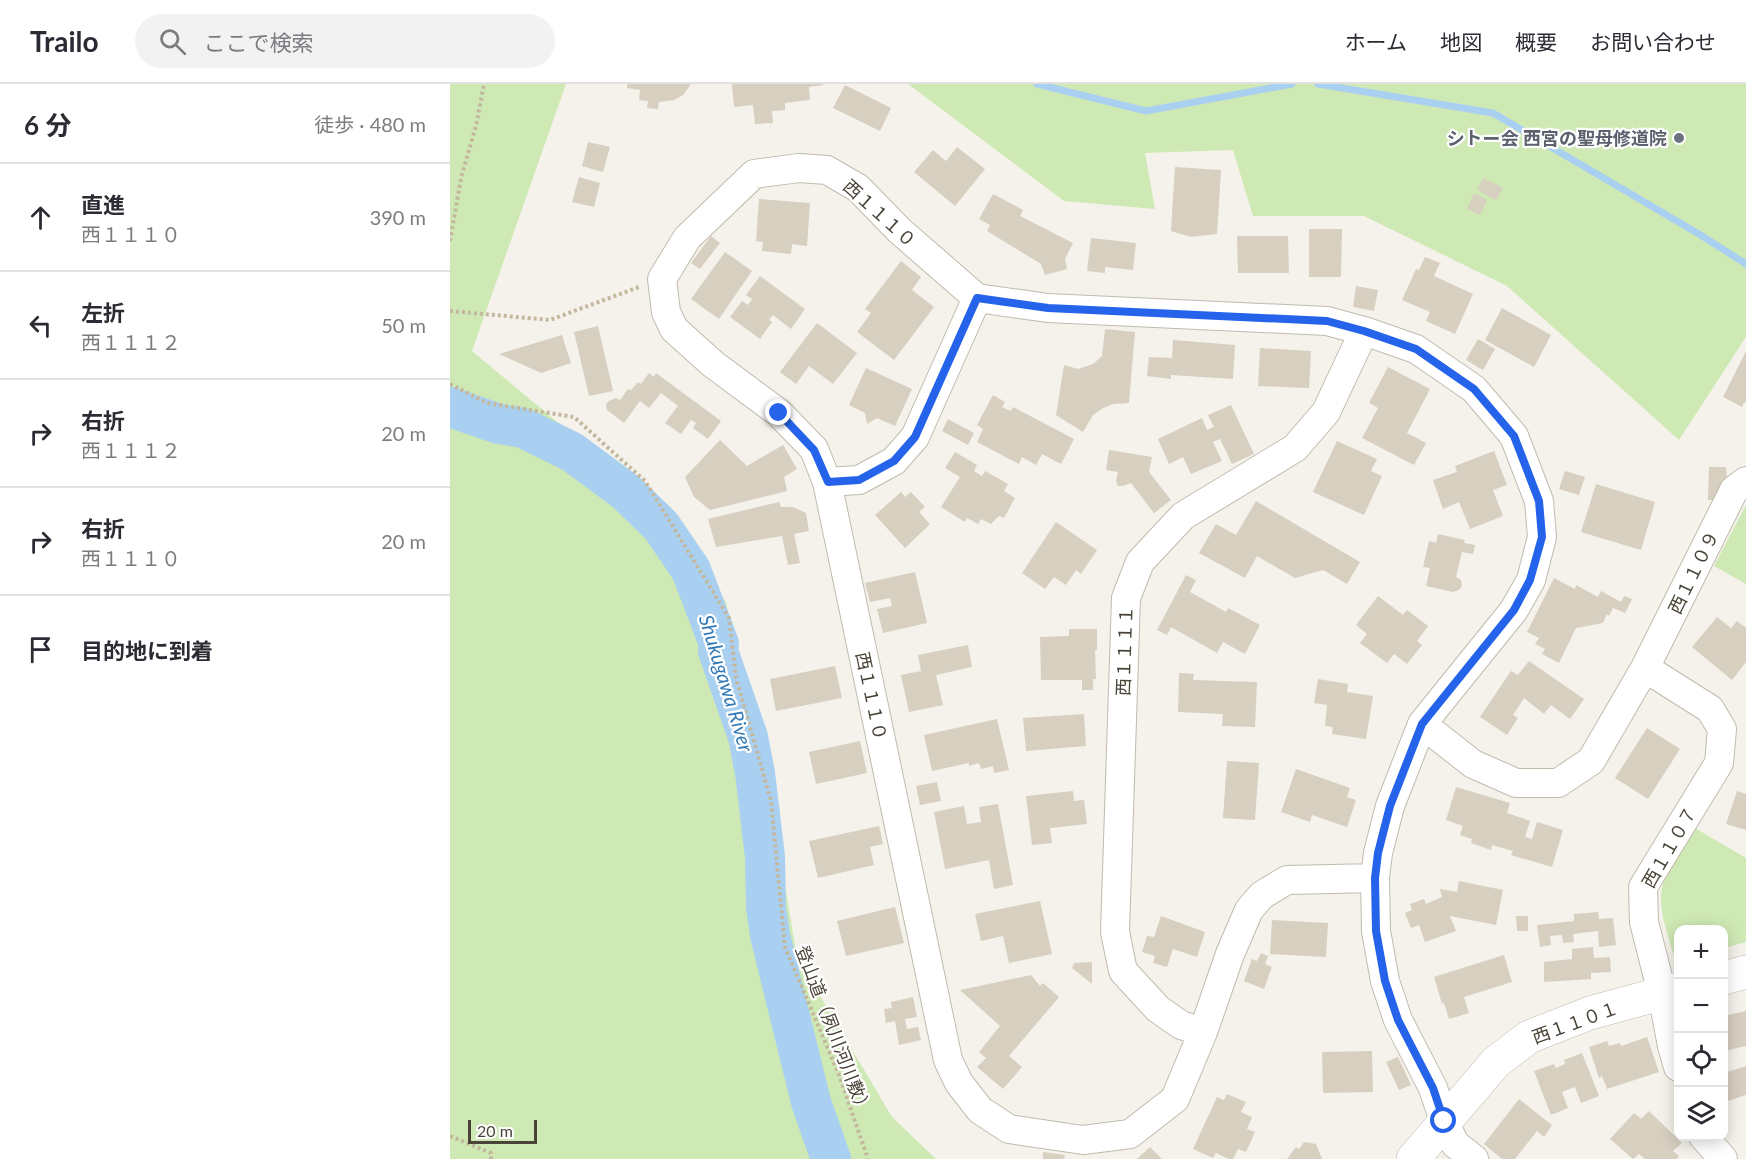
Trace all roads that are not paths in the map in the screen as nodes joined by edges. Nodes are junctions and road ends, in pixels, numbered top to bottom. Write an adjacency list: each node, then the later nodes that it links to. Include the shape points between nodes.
1 (977, 298): 2 (street, via 1048,308 1327,321); 4 (street, via 915,437 894,461 859,480); 4 (street, 西１１１０, via 900,231 858,188 827,170 799,168 754,174 687,238 662,279 666,312 674,329 779,413 814,450)
2 (1364, 331): 6 (street, via 1416,349 1474,389 1514,436 1539,501 1542,537 1530,580 1514,610); 11 (street, 西１１１１, via 1326,412 1295,448 1183,516 1140,562 1126,598 1115,932 1123,971 1158,1009 1181,1025)
3 (1746, 481): 5 (street, 西１１０９, via 1734,490)
4 (828, 482): 11 (street, 西１１１０, via 948,1060 959,1083 980,1110 1009,1129 1083,1140 1130,1134 1174,1099)
5 (1645, 668): 6 (street, 西１１０９, via 1591,761 1557,783 1516,783 1473,764); 10 (street, 西１１０７, via 1710,709 1722,729 1719,763 1643,886 1644,922)
6 (1422, 724): 7 (street, via 1390,806)
7 (1375, 878): 11 (street, 西１１１０, via 1287,880 1262,895 1249,910 1230,954); 13 (street, via 1376,931 1385,981 1398,1020 1433,1088)
8 (1746, 972): 9 (street)
9 (1728, 977)
10 (1670, 991): 12 (street, 西１１０７); 13 (street, 西１１０１, via 1590,1013 1529,1037 1496,1062)
11 (1203, 1032)
12 (1674, 1053)
13 (1444, 1121): 15 (street, 西１１０１); 16 (street, via 1455,1144)
14 (1706, 1141): 17 (street)
15 (1413, 1159)
16 (1474, 1159)
17 (1722, 1159)

